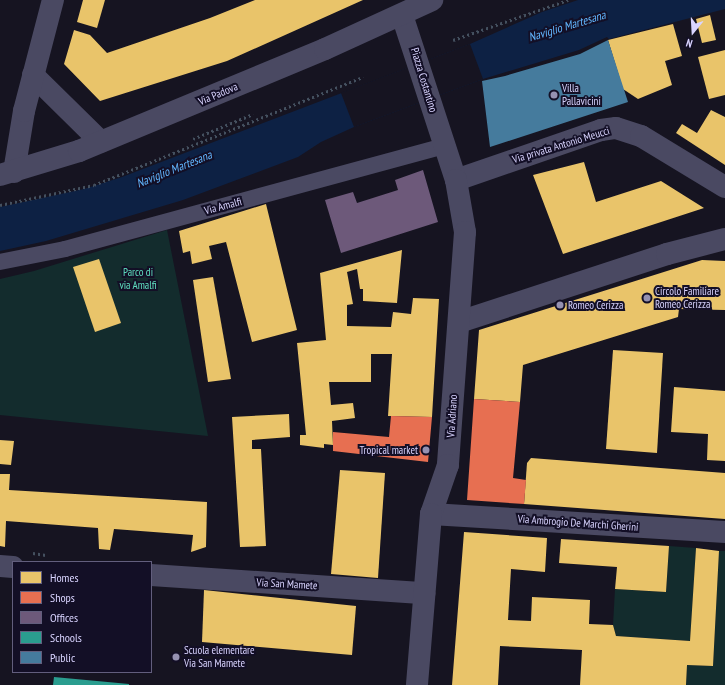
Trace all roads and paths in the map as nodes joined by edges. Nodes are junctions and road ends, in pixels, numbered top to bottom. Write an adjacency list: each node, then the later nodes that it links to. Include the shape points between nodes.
1 (53, 0): 6 (street)
2 (432, 0): 4 (street, Via Padova)
3 (568, 0): 5 (path)
4 (402, 15): 10 (street, Via Padova); 11 (street, Piazza Costantino)
5 (453, 40)
6 (33, 75): 10 (street); 12 (street)
7 (363, 77): 15 (path, via 94,185)
8 (253, 114): 9 (path)
9 (193, 140)
10 (100, 142): 12 (street, Via Padova)
11 (444, 146): 13 (street, Via Adriano); 17 (lane, Via Amalfi, via 65,249)
12 (7, 173)
13 (456, 180): 14 (street, Via privata Antonio Meucci, via 601,130 616,128 641,136); 18 (street, Via Adriano, via 464,232)
14 (725, 187)
15 (0, 205)
16 (725, 239): 18 (street, via 667,254)
17 (0, 262)
18 (459, 322): 19 (street, Via Adriano, via 448,466)
19 (430, 514): 20 (street, Via Ambrogio De Marchi Gherini); 24 (street, Via Adriano)
20 (725, 532)
21 (0, 566): 22 (street)
22 (12, 567)
23 (152, 575): 24 (street, Via San Mamete)
24 (424, 593): 25 (street, Via Adriano)
25 (417, 685)

